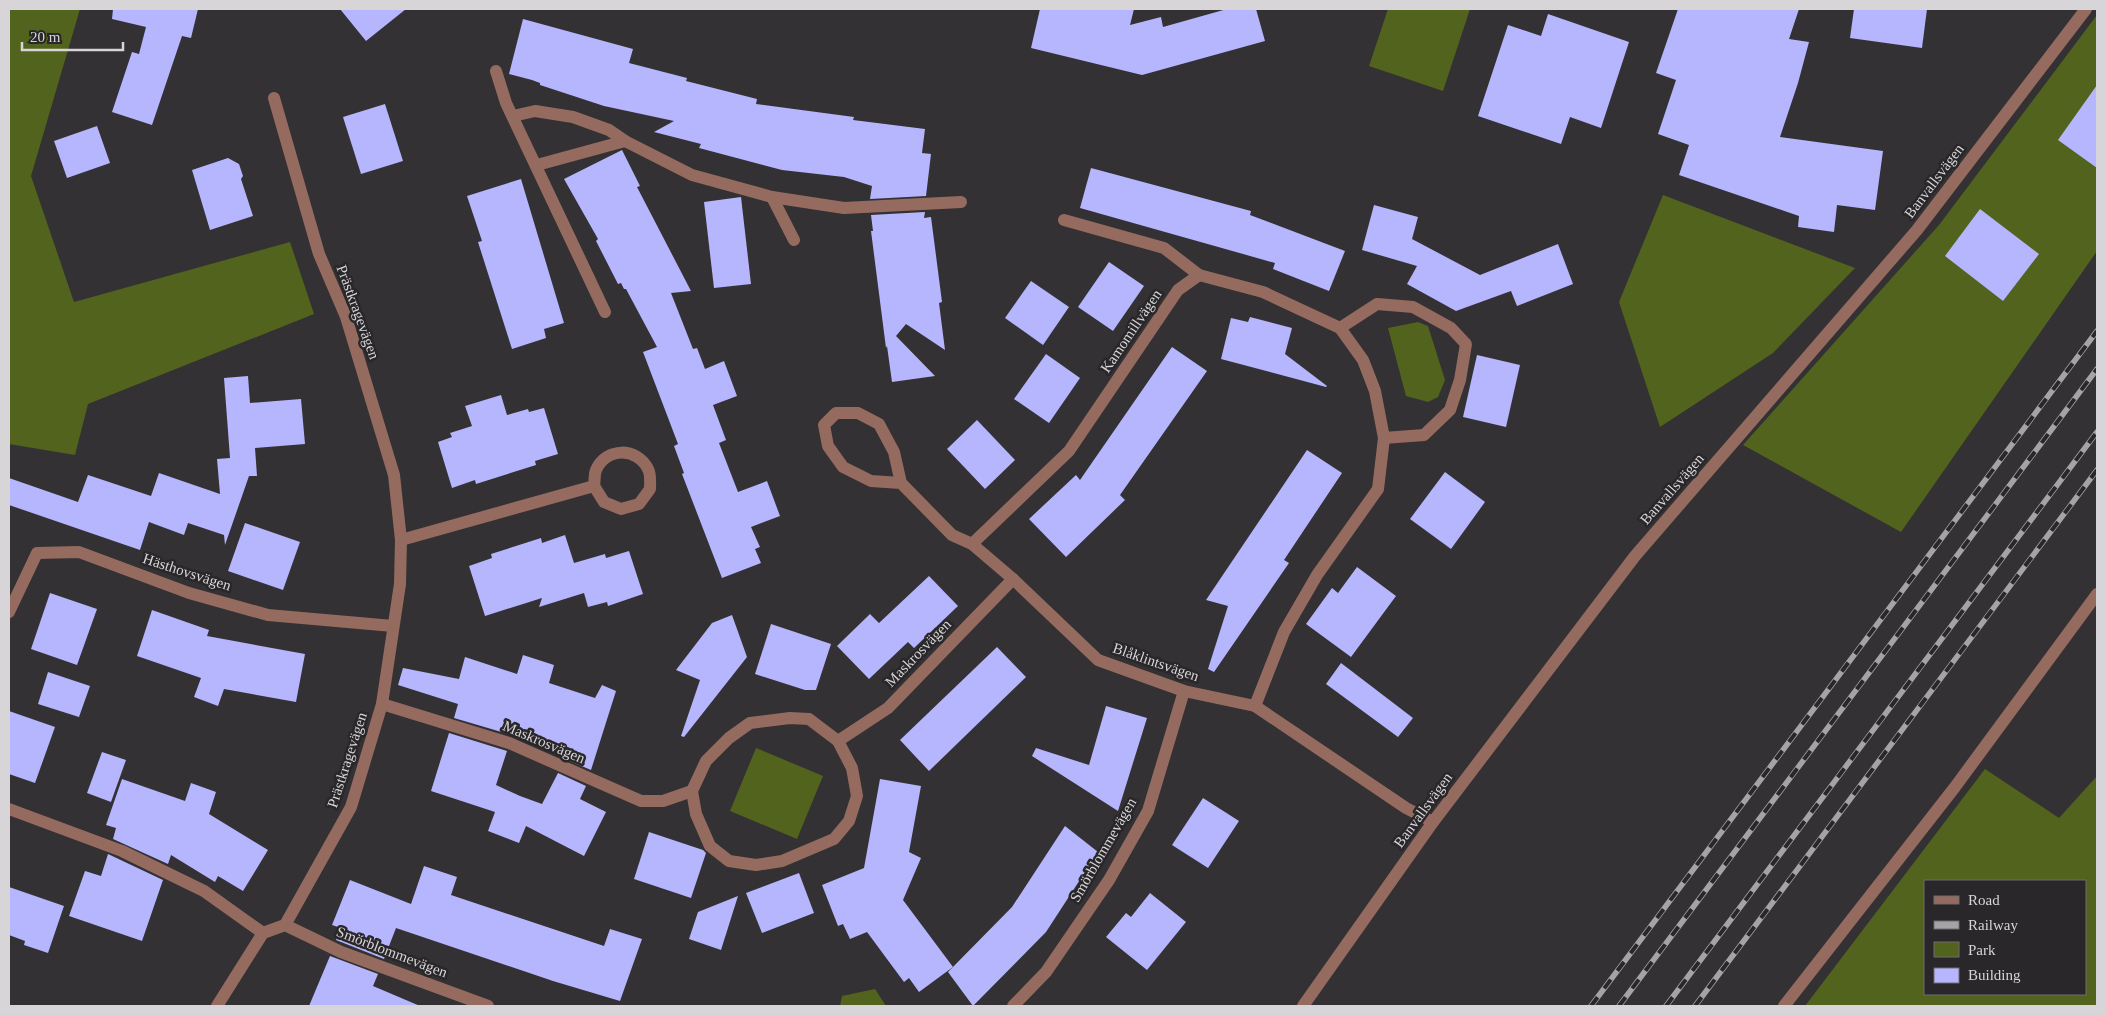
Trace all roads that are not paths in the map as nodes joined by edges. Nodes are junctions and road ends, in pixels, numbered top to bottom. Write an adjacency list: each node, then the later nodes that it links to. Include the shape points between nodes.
1 (2086, 9): 29 (street, Banvallsvägen, via 1916,230 1635,556)
2 (496, 71): 4 (street)
3 (274, 98): 17 (street, Prästkragevägen, via 319,254 346,317 394,475)
4 (513, 116): 5 (street, via 535,110 573,117 609,130); 6 (street)
5 (625, 141): 6 (street); 7 (street, via 692,176)
6 (537, 165): 12 (street)
7 (772, 197): 8 (street, via 844,208); 10 (street)
8 (961, 202)
9 (1064, 220): 11 (street, via 1164,248)
10 (794, 240)
11 (1199, 275): 13 (street, via 1263,292); 18 (street, Kamomillvägen, via 1178,290 1069,451)
12 (604, 312)
13 (1340, 328): 14 (street, via 1362,360 1375,391); 14 (street, via 1377,304 1413,307 1451,328 1466,344 1460,380 1450,410 1424,435)
14 (1384, 438): 25 (street, via 1378,489 1317,574 1284,632)
15 (900, 483): 15 (street, via 894,452 879,424 858,413 836,413 824,426 828,446 843,467 871,481); 18 (street, Blåklintsvägen, via 952,535)
16 (594, 486): 16 (street, via 596,471 604,458 621,452 638,456 649,470 650,489 639,504 621,509 604,502); 17 (street)
17 (401, 540): 22 (street, Prästkragevägen, via 400,584)
18 (972, 544): 19 (street, Blåklintsvägen)
19 (1013, 579): 23 (street, Blåklintsvägen, via 1098,660); 26 (street, Maskrosvägen, via 888,708)
20 (2097, 594): 36 (street, via 1955,787)
21 (9, 612): 22 (street, Hästhovsvägen, via 37,553 79,552 189,593 268,615)
22 (393, 626): 24 (street, Prästkragevägen)
23 (1184, 691): 25 (street, Blåklintsvägen); 34 (street, Smörblommevägen, via 1148,811 1109,880 1046,972)
24 (382, 704): 27 (street, Maskrosvägen, via 509,743 641,801 663,801); 30 (street, Prästkragevägen, via 351,807)
25 (1256, 706): 29 (street, Blåklintsvägen, via 1406,808)
26 (838, 741): 27 (street, via 808,720 790,718 750,723 729,738 706,762); 27 (street, via 852,768 856,796 849,821 834,839 782,861 756,866 729,861 710,846 696,814)
27 (692, 791)
28 (9, 809): 31 (street, via 122,851 204,892)
29 (1433, 822): 35 (street, Banvallsvägen)
30 (286, 925): 31 (street); 33 (street, Smörblommevägen, via 341,952)
31 (263, 933): 32 (street)
32 (217, 1006)
33 (488, 1006)
34 (1013, 1006)
35 (1303, 1006)
36 (1784, 1006)

